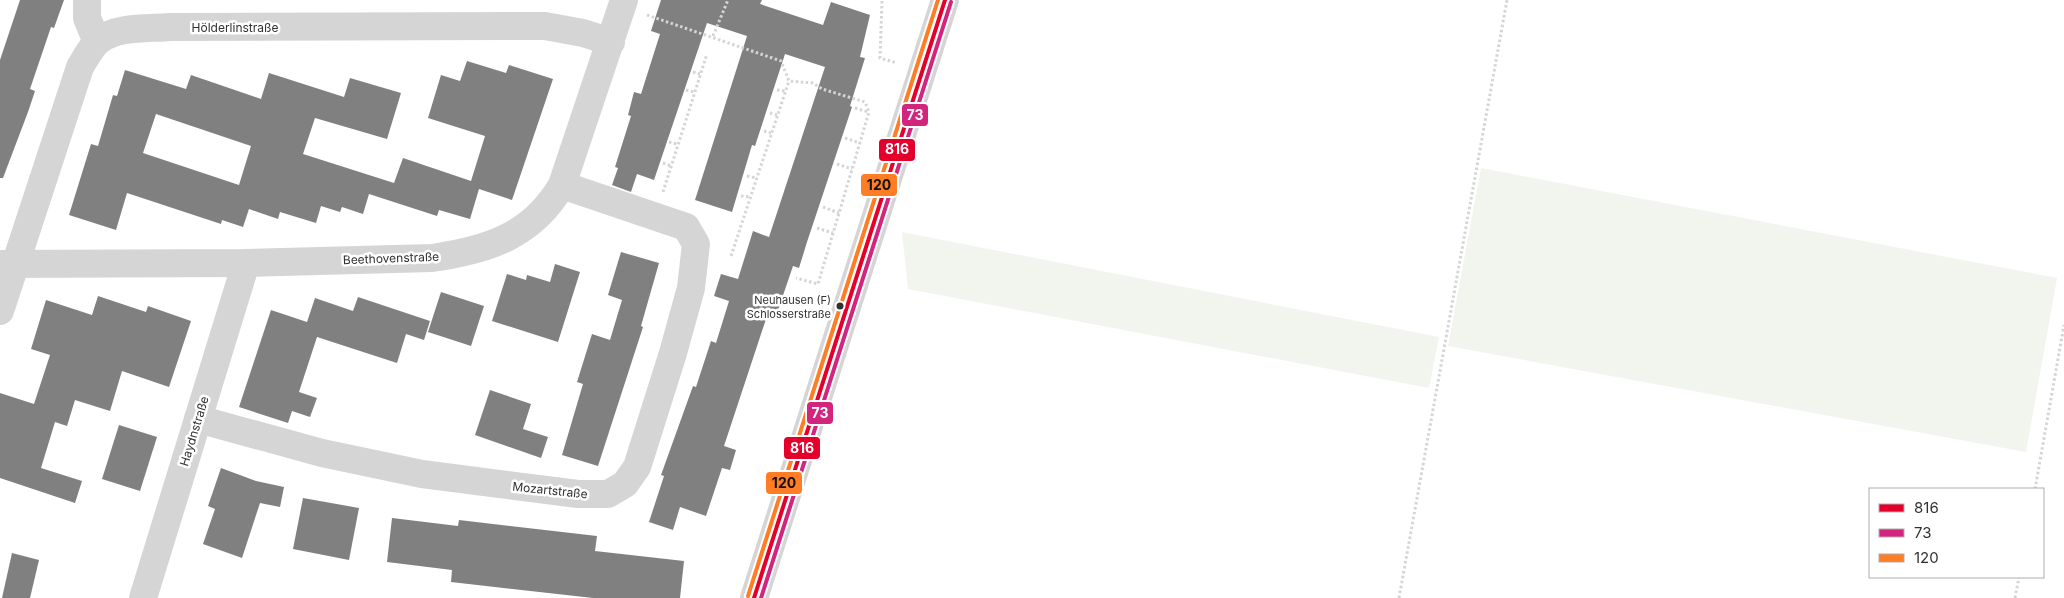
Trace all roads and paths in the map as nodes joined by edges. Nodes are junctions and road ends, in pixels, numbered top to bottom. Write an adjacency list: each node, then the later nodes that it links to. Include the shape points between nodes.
1 (87, 0): 8 (street, via 87,18)
2 (728, 0): 7 (path)
3 (881, 0): 11 (path, via 880,58)
4 (945, 0): 11 (street)
5 (1507, 0): 54 (path)
6 (623, 3): 7 (path); 9 (street, Beethovenstraße)
7 (713, 36): 14 (path, via 781,61)
8 (98, 42): 9 (street, Hölderlinstraße, via 127,30 470,24 545,26); 45 (street, via 80,67)
9 (611, 42): 35 (street, Beethovenstraße)
10 (706, 54): 13 (path)
11 (921, 71): 53 (street)
12 (693, 72): 13 (path)
13 (700, 74): 18 (path)
14 (789, 81): 17 (path); 20 (path, via 813,83 822,89 865,102)
15 (686, 90): 18 (path)
16 (777, 90): 17 (path)
17 (785, 91): 22 (path)
18 (694, 92): 28 (path)
19 (855, 108): 20 (path)
20 (869, 112): 27 (path)
21 (770, 113): 22 (path)
22 (777, 115): 24 (path)
23 (764, 131): 24 (path)
24 (771, 133): 34 (path)
25 (845, 138): 27 (path)
26 (669, 142): 28 (path)
27 (860, 143): 32 (path)
28 (677, 144): 31 (path)
29 (663, 163): 31 (path)
30 (838, 164): 32 (path)
31 (671, 166): 40 (path)
32 (852, 169): 39 (path)
33 (747, 176): 34 (path)
34 (757, 178): 37 (path)
35 (562, 185): 40 (street, Mozartstraße); 44 (street, Beethovenstraße, via 551,203 525,228 504,240 460,254 432,258)
36 (741, 196): 37 (path)
37 (750, 197): 43 (path)
38 (823, 207): 39 (path)
39 (839, 213): 42 (path)
40 (655, 217): 49 (street, Mozartstraße, via 686,227 696,244 691,288 637,467 625,484 608,494 578,494 422,474 322,452)
41 (817, 228): 42 (path)
42 (834, 233): 46 (path, via 818,284)
43 (731, 256)
44 (246, 263): 45 (street, Beethovenstraße); 49 (street, Haydnstraße)
45 (8, 264): 47 (street)
46 (796, 278)
47 (0, 311)
48 (2064, 325): 50 (path)
49 (198, 418): 52 (street, Haydnstraße)
50 (2035, 488)
51 (2019, 578): 55 (path)
52 (143, 598)
53 (754, 598)
54 (1398, 598)
55 (2015, 598)

